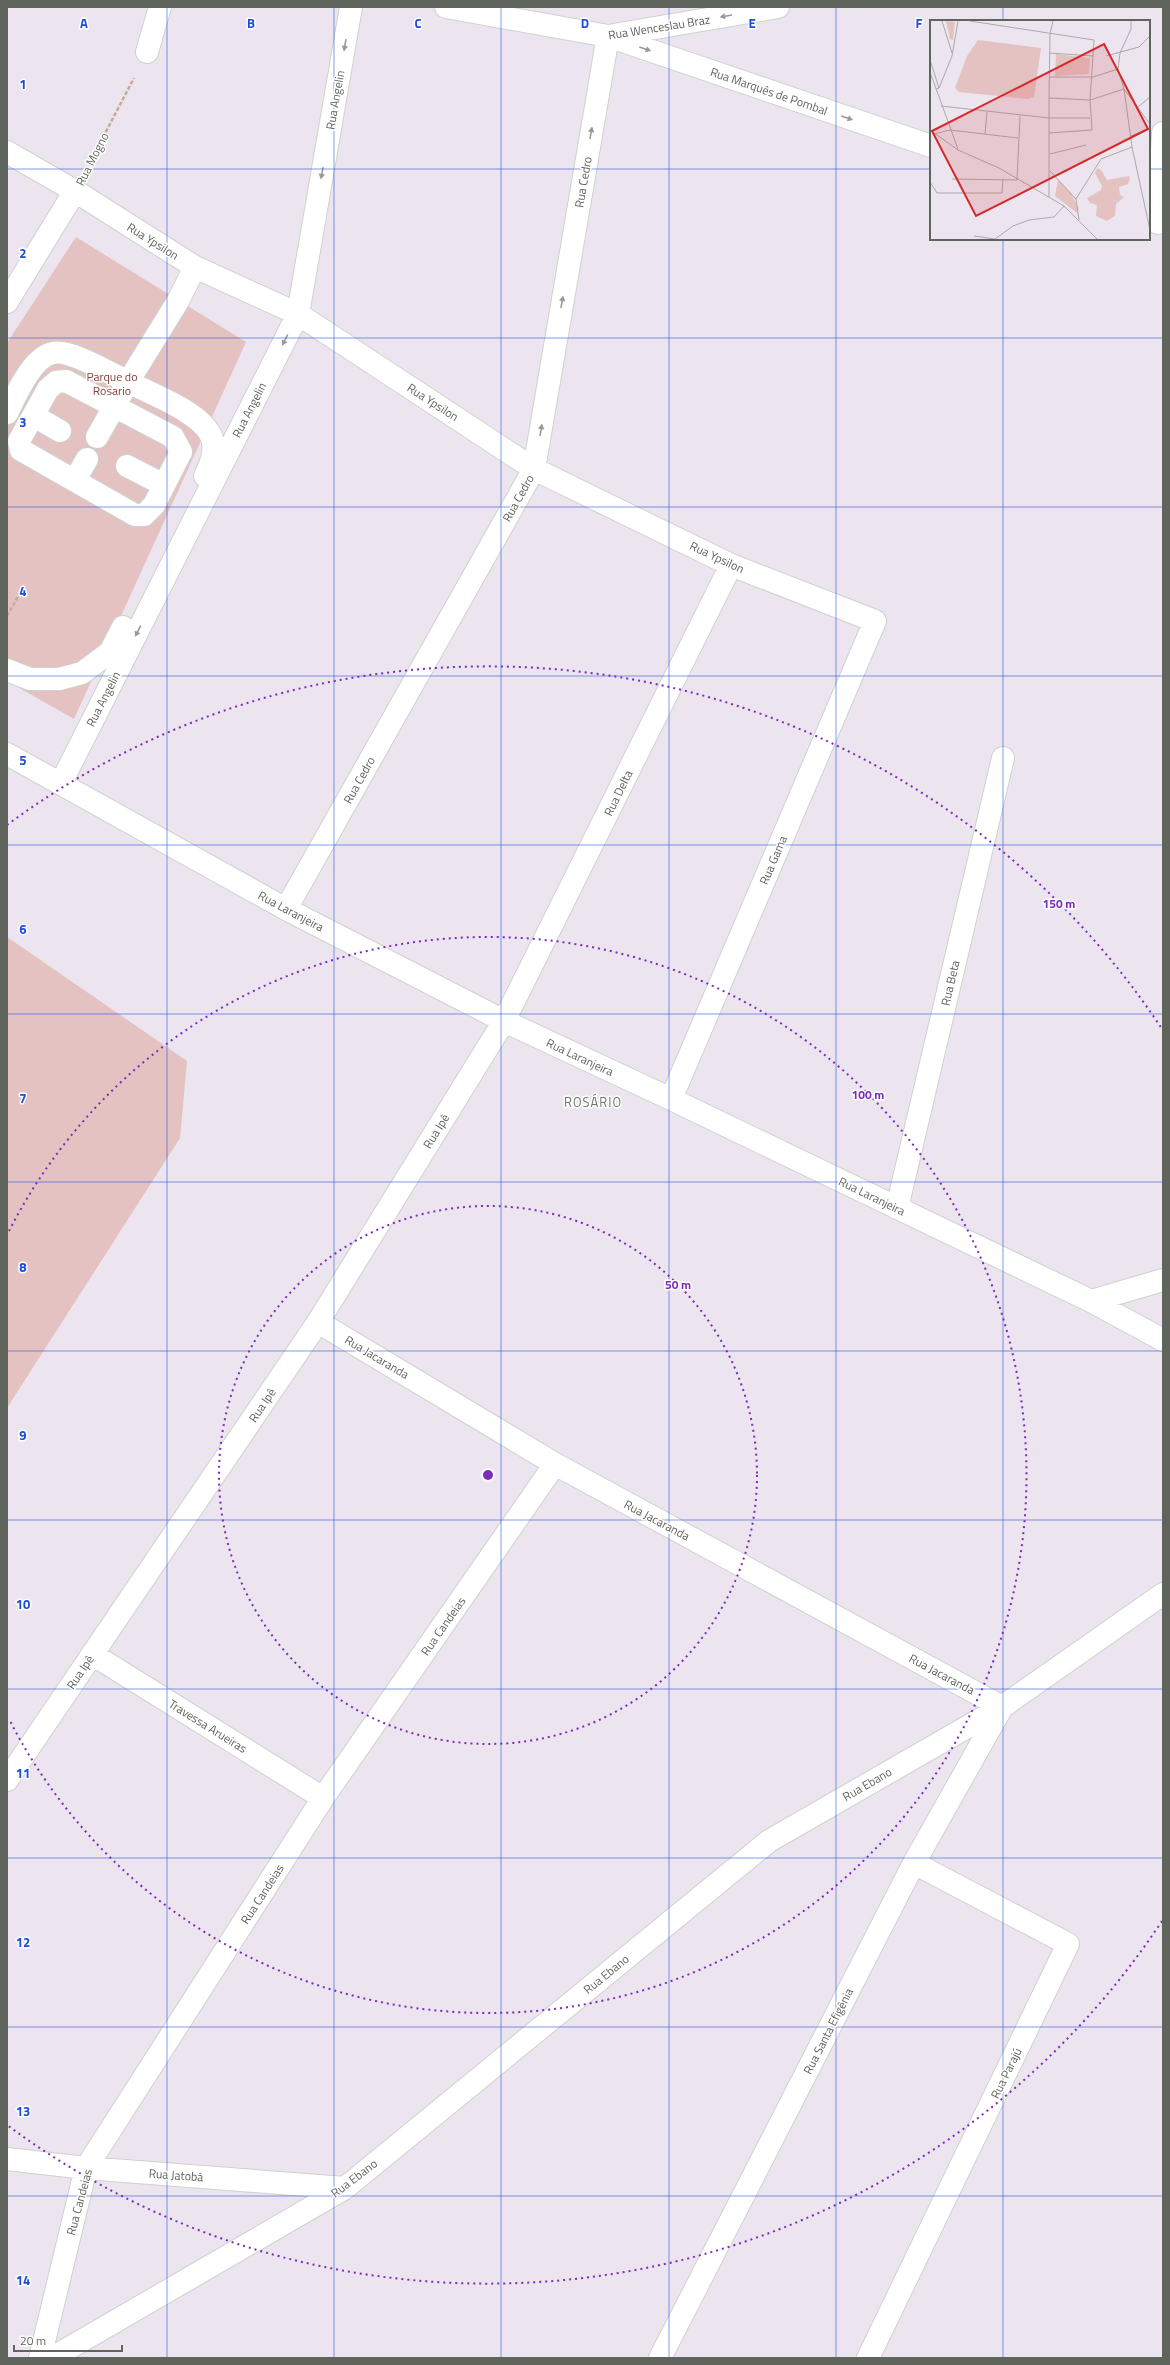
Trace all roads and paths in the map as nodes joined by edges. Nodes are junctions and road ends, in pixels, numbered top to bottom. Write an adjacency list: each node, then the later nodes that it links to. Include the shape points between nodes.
1 (160, 7): 6 (street)
2 (351, 7): 14 (street, Rua Angelin, one-way to 14)
3 (446, 7): 5 (street, Rua Wenceslau Braz)
4 (778, 7): 5 (street, Rua Wenceslau Braz, one-way to 5)
5 (608, 36): 8 (street, Rua Marquês de Pombal, one-way to 8); 23 (street, Rua Cedro, one-way to 5)
6 (147, 52): 10 (path, Rua Mogno)
7 (1163, 132): 11 (street)
8 (930, 146)
9 (7, 152): 10 (street, Rua Ypsilon)
10 (75, 192): 12 (street, Rua Ypsilon); 13 (street, Rua Mogno)
11 (1157, 223)
12 (195, 267): 14 (street, Rua Ypsilon); 15 (street, via 178,301)
13 (7, 302)
14 (298, 314): 23 (street, Rua Ypsilon); 33 (street, Rua Angelin, one-way to 33)
15 (128, 382): 16 (street); 17 (street, via 82,360 54,352 36,364); 30 (street, via 202,422 209,429 213,443 212,460 201,485 110,652 82,673 59,679 30,679)
16 (114, 406): 18 (street, via 66,381 56,382 48,389); 20 (street); 25 (street, via 174,437 181,452)
17 (7, 412)
18 (34, 416): 19 (street); 24 (street, via 20,441 21,450)
19 (60, 431)
20 (97, 437)
21 (87, 459): 24 (street)
22 (127, 466): 25 (street)
23 (534, 469): 26 (street, Rua Ypsilon); 34 (street, Rua Cedro)
24 (75, 480): 25 (street, via 135,515 144,515 154,506)
25 (164, 485)
26 (731, 565): 29 (street, Rua Ypsilon); 35 (street, Rua Delta)
27 (21, 591): 28 (path)
28 (7, 616)
29 (876, 621): 36 (street, Rua Gama)
30 (7, 670)
31 (7, 754): 33 (street, Rua Laranjeira)
32 (1003, 758): 37 (street, Rua Beta)
33 (61, 783): 34 (street, Rua Laranjeira)
34 (286, 909): 35 (street, Rua Laranjeira)
35 (504, 1021): 36 (street, Rua Laranjeira); 40 (street, Rua Ipê)
36 (671, 1099): 37 (street, Rua Laranjeira)
37 (897, 1208): 39 (street, Rua Laranjeira)
38 (1163, 1280): 39 (street)
39 (1091, 1301): 41 (street, Rua Laranjeira)
40 (318, 1322): 42 (street, Rua Jacaranda); 44 (street, Rua Ipê)
41 (1163, 1340)
42 (555, 1464): 45 (street, Rua Jacaranda); 47 (street, Rua Candeias)
43 (1163, 1594): 45 (street, Rua Ebano)
44 (92, 1654): 46 (street, Rua Ipê); 47 (street, Travessa Arueiras)
45 (1002, 1707): 48 (street, Rua Santa Efigênia); 51 (street, Rua Ebano, via 769,1841)
46 (7, 1780)
47 (323, 1798): 50 (street, Rua Candeias)
48 (914, 1863): 54 (street, Rua Santa Efigênia); 55 (street, Rua Parajú, via 1068,1944)
49 (7, 2158): 50 (street, Rua Jatobá)
50 (86, 2168): 51 (street, Rua Jatobá); 52 (street, Rua Candeias)
51 (345, 2188): 53 (street, Rua Ebano)
52 (40, 2358)
53 (52, 2358)
54 (660, 2358)
55 (868, 2358)

